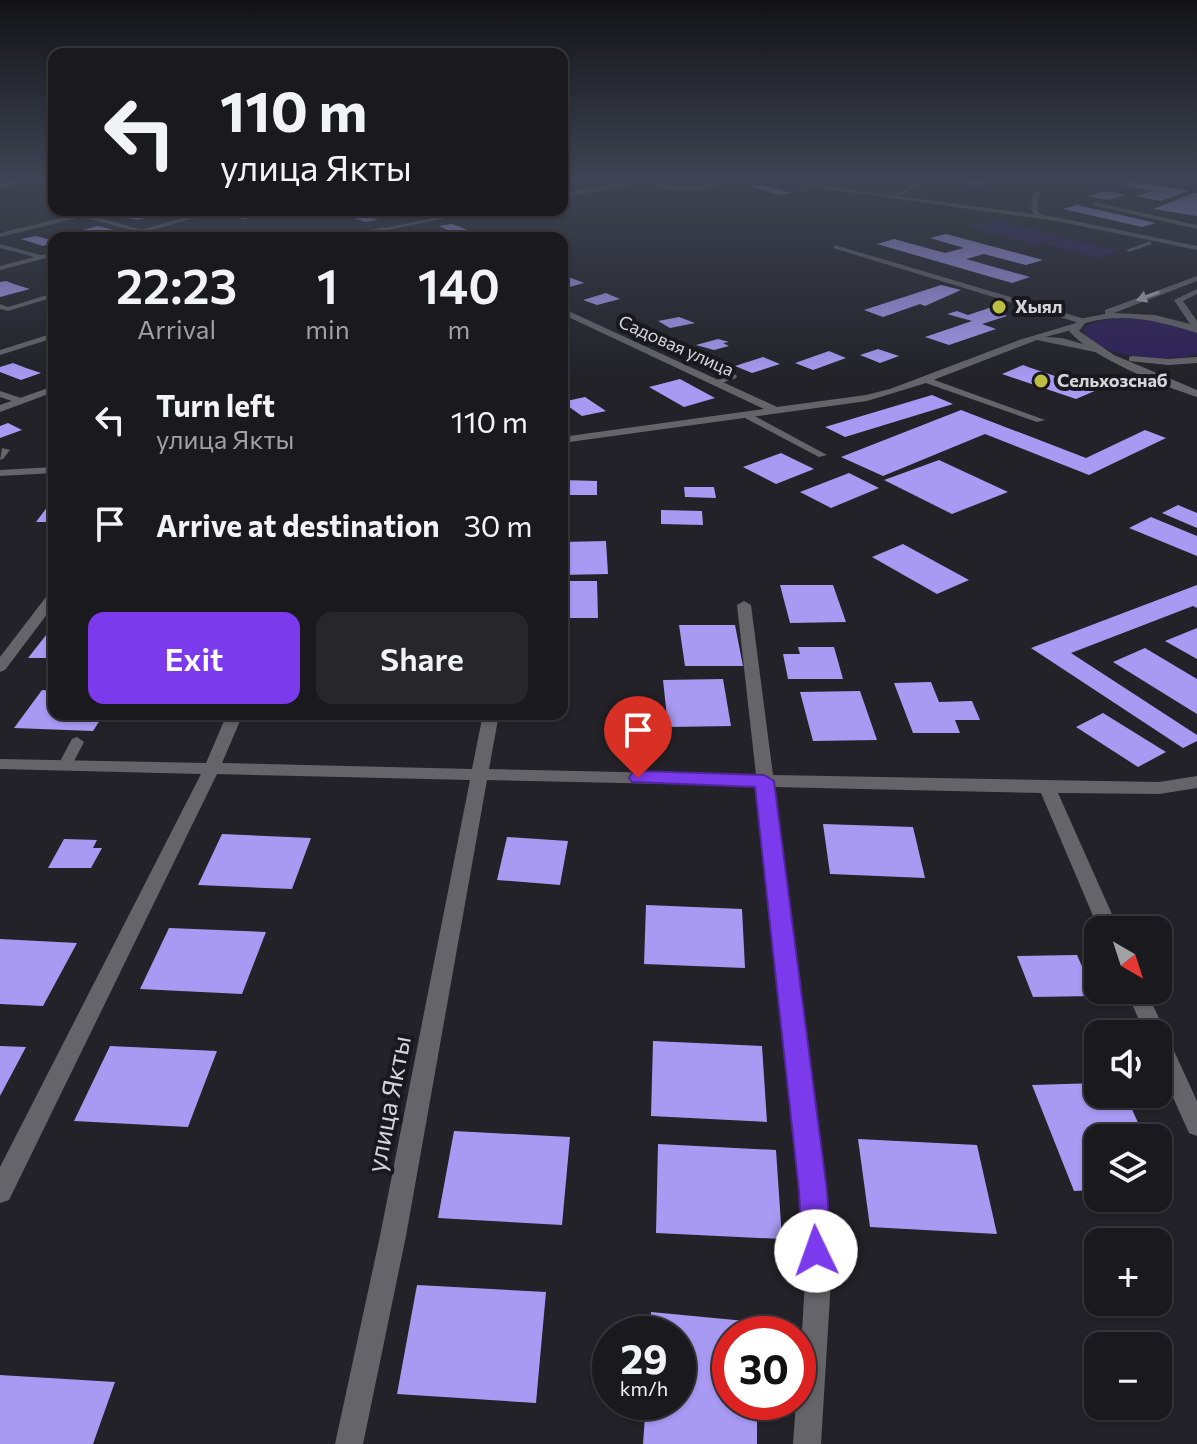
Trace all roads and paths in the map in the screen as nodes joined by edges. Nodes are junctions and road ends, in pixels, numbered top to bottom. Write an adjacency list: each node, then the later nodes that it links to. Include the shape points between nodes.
1 (1143, 245): 6 (lane)
2 (1164, 245): 7 (street)
3 (1174, 245): 7 (street)
4 (0, 246): 9 (lane)
5 (835, 247): 17 (lane)
6 (1129, 250)
7 (1197, 251)
8 (48, 256): 9 (street)
9 (42, 257): 10 (street)
10 (0, 268)
11 (1197, 278): 16 (street, one-way to 16)
12 (1197, 291): 18 (street, via 1178,300)
13 (48, 297): 14 (lane)
14 (3, 309)
15 (568, 314): 26 (street, Садовая улица)
16 (1099, 317): 17 (street); 18 (street, via 1147,317)
17 (1079, 324): 20 (street); 21 (street, via 1077,337)
18 (1196, 329)
19 (48, 337): 22 (lane)
20 (1023, 342): 21 (street, via 1062,341); 25 (street)
21 (1099, 350): 23 (street, via 1145,361); 29 (street)
22 (0, 353)
23 (1197, 360)
24 (733, 376): 26 (lane)
25 (926, 380): 32 (street, via 867,398); 34 (lane)
26 (716, 382): 32 (street, Садовая улица)
27 (48, 391): 30 (street)
28 (0, 394): 30 (lane)
29 (1197, 394)
30 (21, 401): 31 (street)
31 (0, 409)
32 (776, 411): 33 (street)
33 (746, 415): 35 (street); 36 (lane)
34 (1040, 420)
35 (568, 439)
36 (822, 455)
37 (48, 470): 38 (street)
38 (0, 473)
39 (48, 604): 41 (street)
40 (744, 605): 49 (street)
41 (0, 667)
42 (232, 720): 47 (street)
43 (490, 720): 48 (street, улица Якты)
44 (77, 742): 46 (lane)
45 (0, 764): 46 (street)
46 (65, 765): 47 (street)
47 (212, 768): 48 (street); 55 (street)
48 (481, 773): 49 (street); 56 (street, улица Якты)
49 (764, 781): 51 (street); 57 (street, via 813,1191 818,1280)
50 (1197, 782): 51 (street, via 1159,788)
51 (1047, 787): 52 (street)
52 (1103, 916)
53 (1172, 1070): 54 (street)
54 (1197, 1126)
55 (0, 1192)
56 (349, 1444)
57 (807, 1444)

